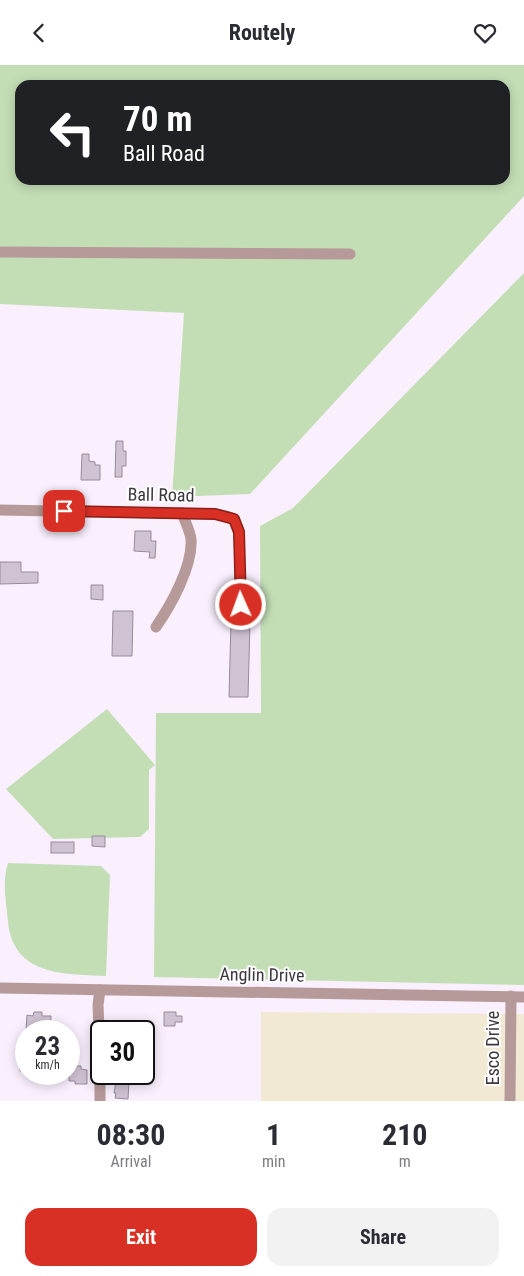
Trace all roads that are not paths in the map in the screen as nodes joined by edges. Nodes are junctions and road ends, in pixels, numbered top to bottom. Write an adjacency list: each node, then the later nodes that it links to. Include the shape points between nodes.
1 (0, 251): 2 (street)
2 (350, 255)
3 (0, 510): 4 (street, Ball Road)
4 (182, 513): 5 (street, Ball Road, via 229,516 236,521); 6 (street, via 191,538 190,555 173,601)
5 (241, 605)
6 (156, 627)
7 (0, 988): 8 (street, Anglin Drive)
8 (100, 990): 9 (street, Anglin Drive); 11 (street)
9 (511, 996): 10 (street, Anglin Drive); 12 (street, Esco Drive)
10 (524, 997)
11 (100, 1101)
12 (510, 1101)

